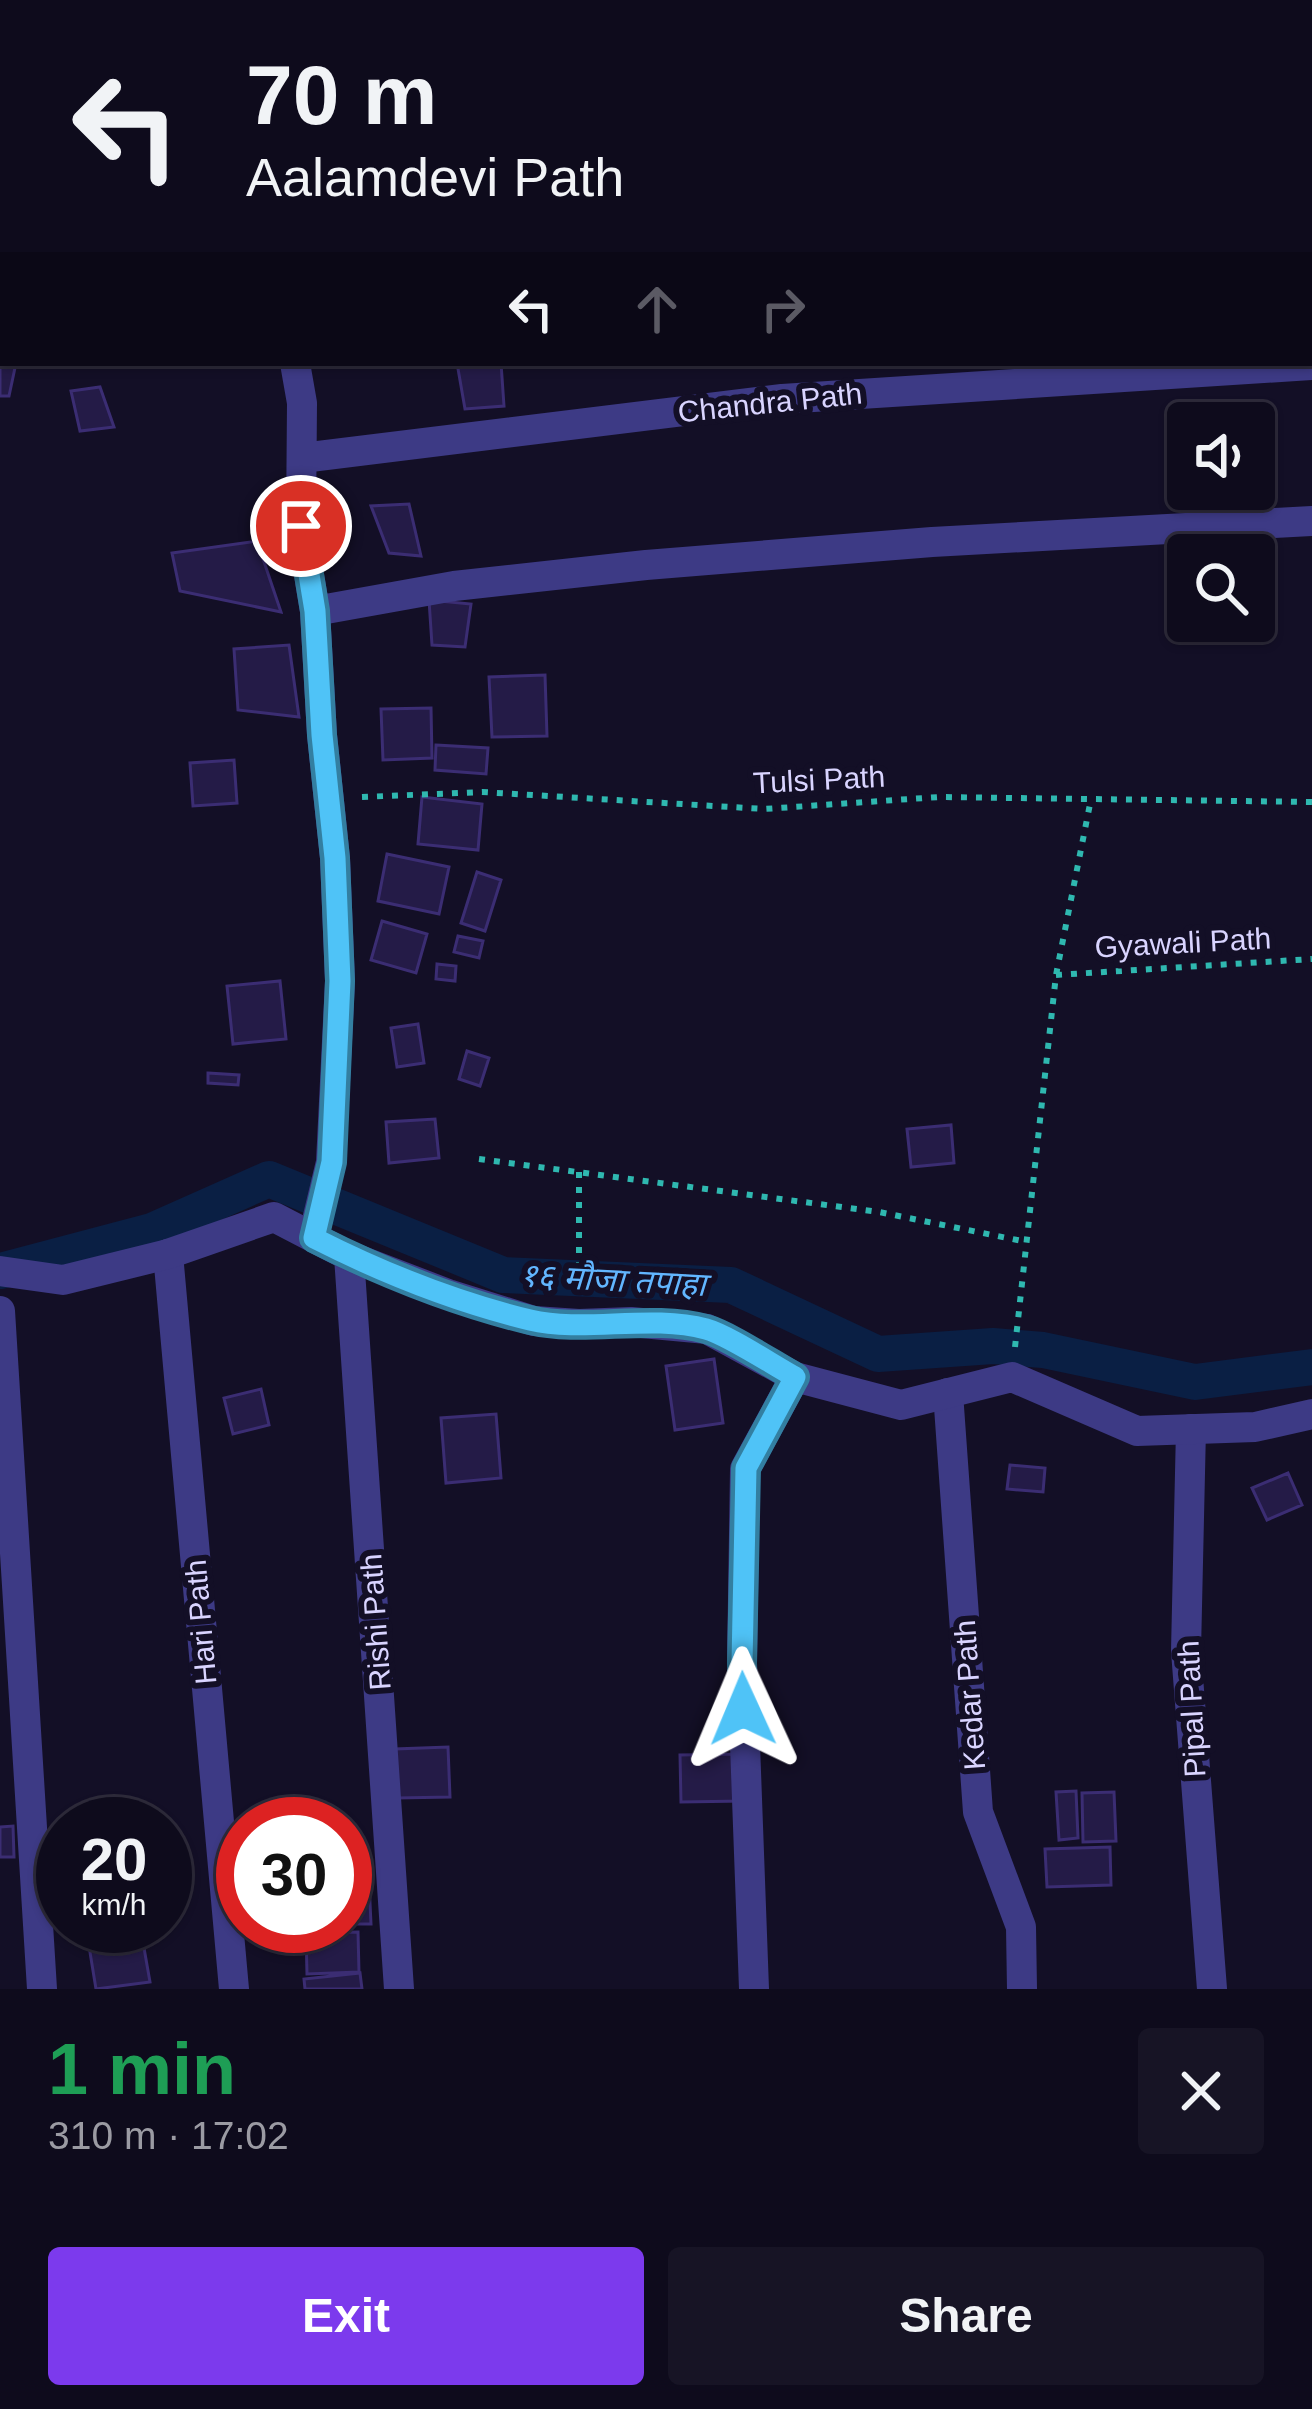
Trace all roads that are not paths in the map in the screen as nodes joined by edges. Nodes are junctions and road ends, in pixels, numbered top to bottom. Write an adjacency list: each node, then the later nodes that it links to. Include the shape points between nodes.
1 (296, 366): 3 (street)
2 (1281, 366): 3 (street, Chandra Path, via 782,398)
3 (302, 458): 5 (street, via 301,526)
4 (1312, 521): 5 (street, via 646,565)
5 (315, 611): 6 (street, via 340,981 332,1162)
6 (314, 1238): 7 (street, via 274,1217); 8 (street)
7 (168, 1255): 9 (street, via 63,1280); 16 (street, Hari Path)
8 (349, 1256): 11 (street, via 534,1321 707,1329); 17 (street, Rishi Path)
9 (0, 1271)
10 (0, 1311): 15 (street)
11 (795, 1377): 12 (street, via 901,1405); 18 (street, via 746,1468 742,1663)
12 (948, 1393): 14 (street, via 1012,1377 1137,1431); 19 (street, Kedar Path, via 978,1812 1021,1927)
13 (1312, 1414): 14 (street)
14 (1191, 1429): 20 (street, Pipal Path, via 1186,1651)
15 (42, 1989)
16 (234, 1989)
17 (399, 1989)
18 (754, 1989)
19 (1022, 1989)
20 (1212, 1989)

